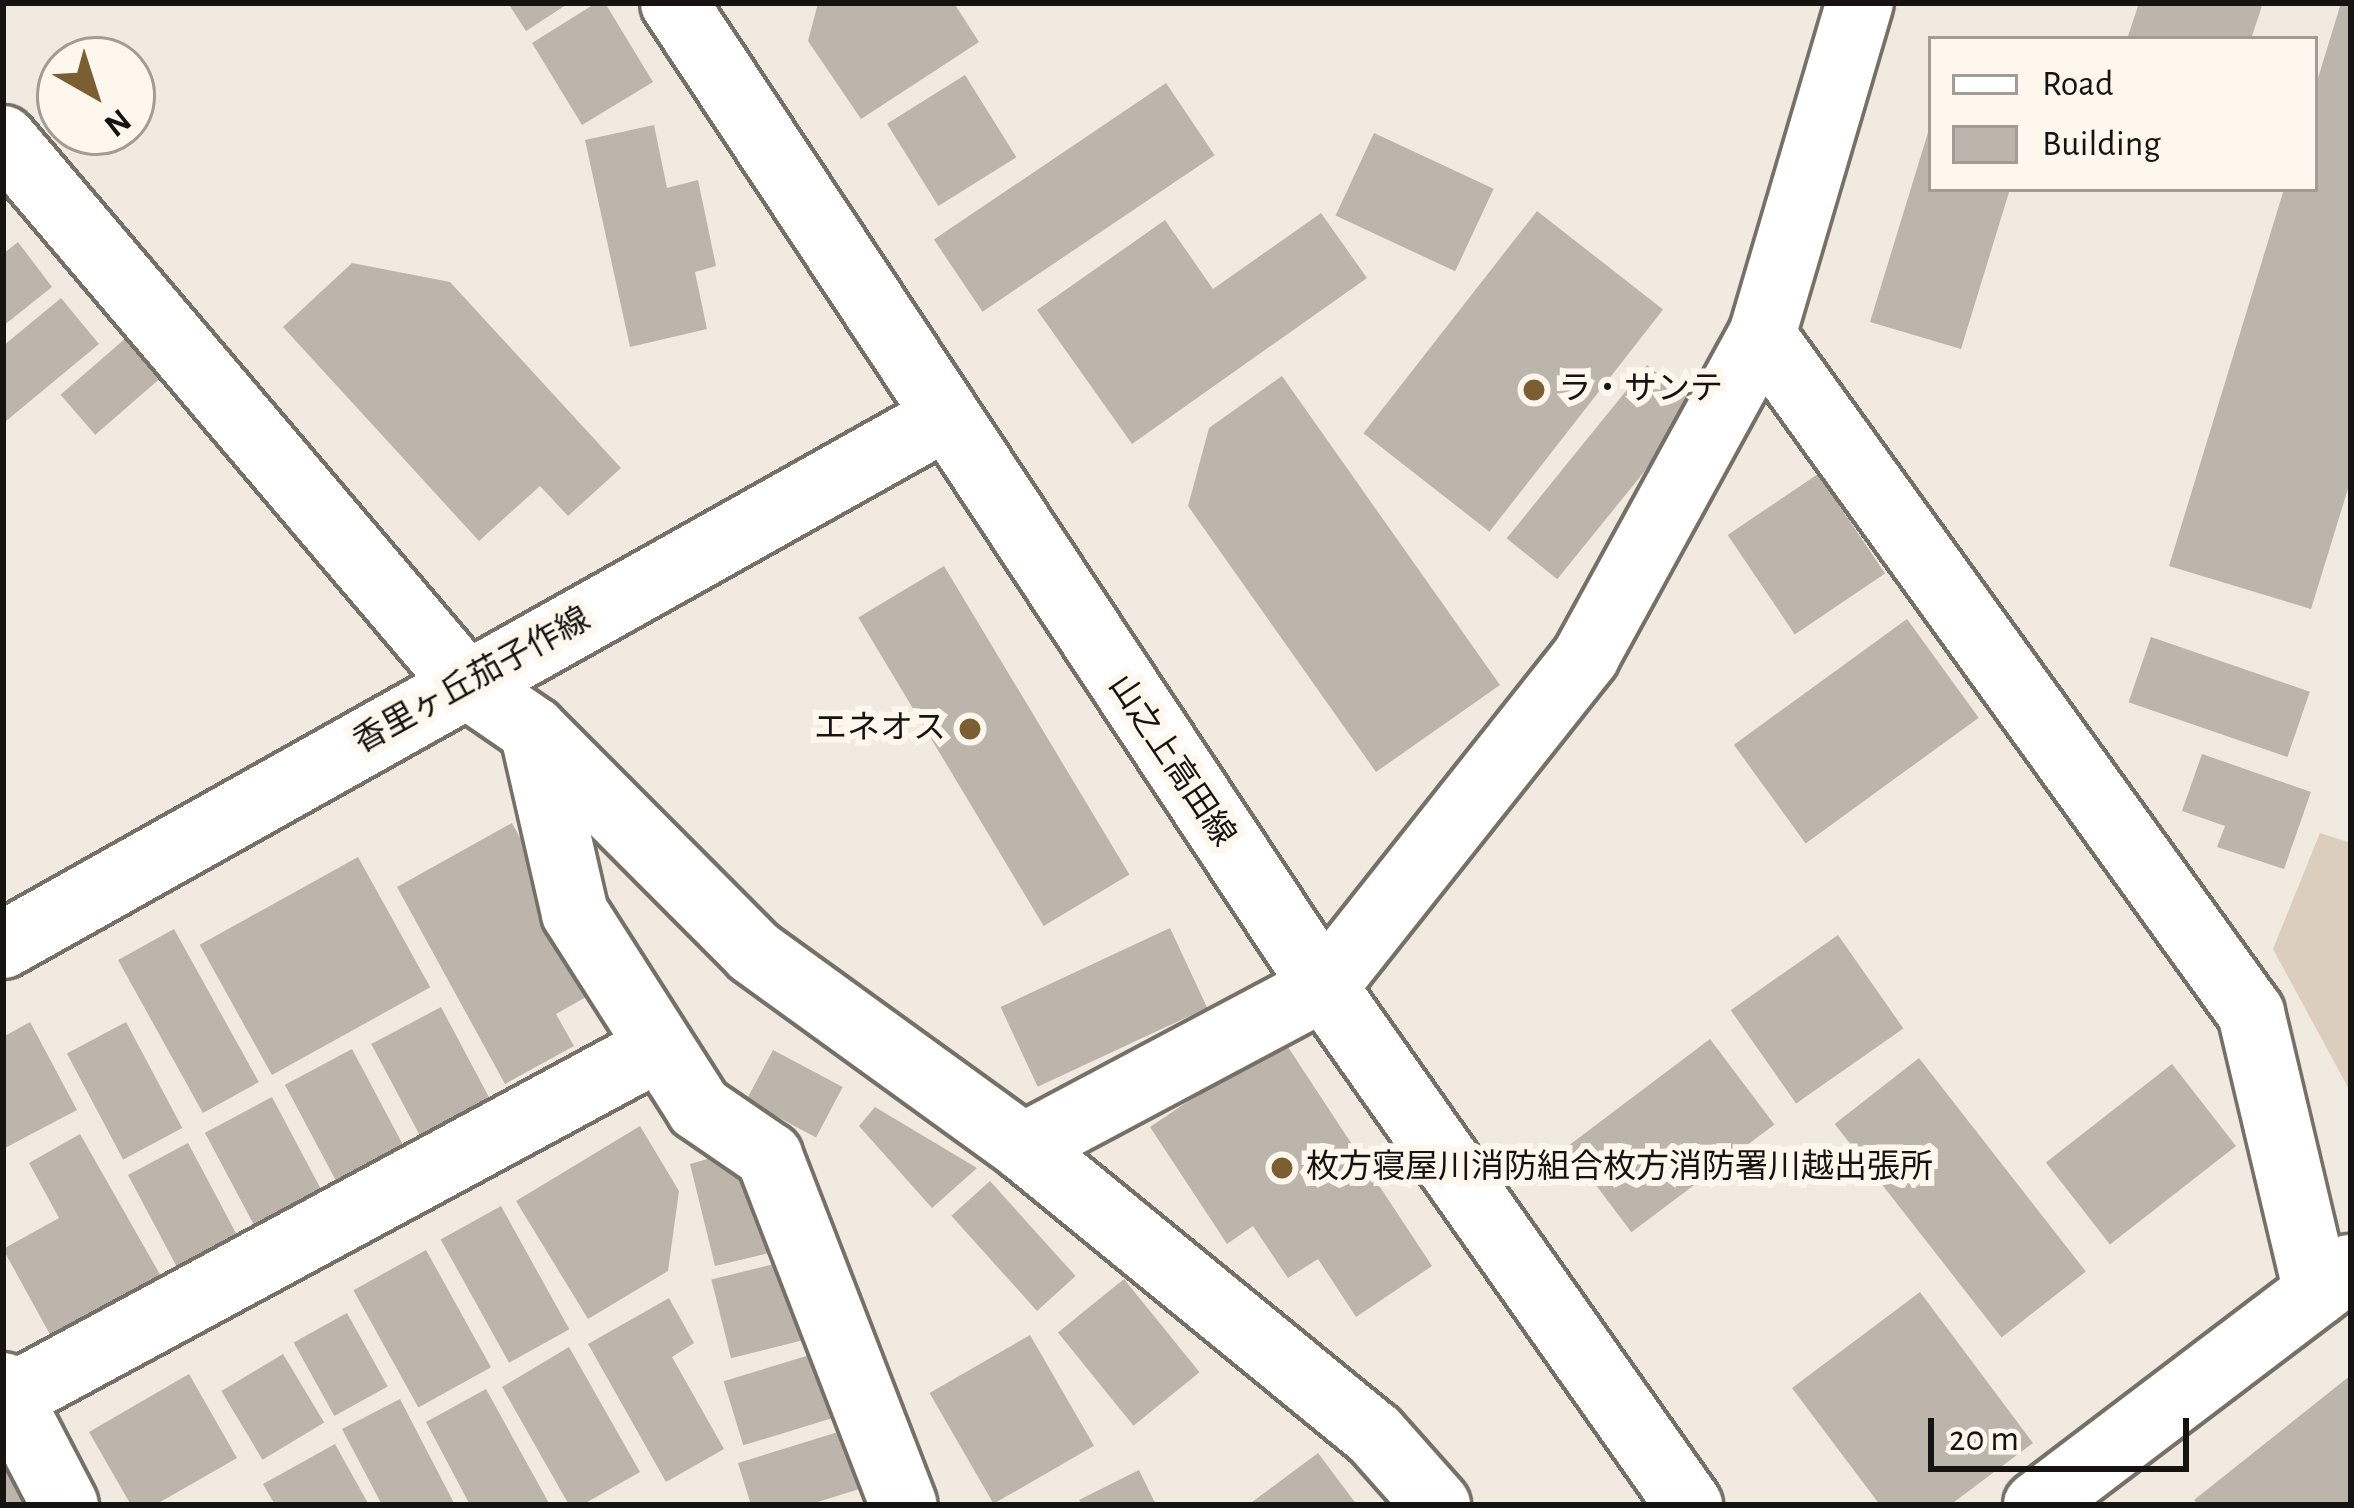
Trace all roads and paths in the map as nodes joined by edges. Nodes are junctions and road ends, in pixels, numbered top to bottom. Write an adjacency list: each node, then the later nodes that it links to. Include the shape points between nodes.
1 (1860, 3): 4 (street)
2 (699, 15): 5 (street, 山之上高田線)
3 (3, 139): 6 (street)
4 (1762, 335): 9 (street, via 1586,656); 12 (street, via 2251,1013)
5 (942, 419): 6 (street, 香里ヶ丘茄子作線); 9 (street, 山之上高田線)
6 (466, 684): 7 (street); 8 (street, 香里ヶ丘茄子作線)
7 (533, 730): 10 (street, via 575,913); 11 (street, via 754,952)
8 (3, 945)
9 (1324, 987): 11 (street); 17 (street, 山之上高田線)
10 (654, 1050): 13 (street); 15 (street, via 699,1108 769,1156)
11 (1023, 1147): 16 (street, via 1374,1434)
12 (2334, 1280): 18 (street)
13 (6, 1392): 14 (street)
14 (65, 1505)
15 (904, 1505)
16 (1437, 1505)
17 (1689, 1505)
18 (2037, 1505)

